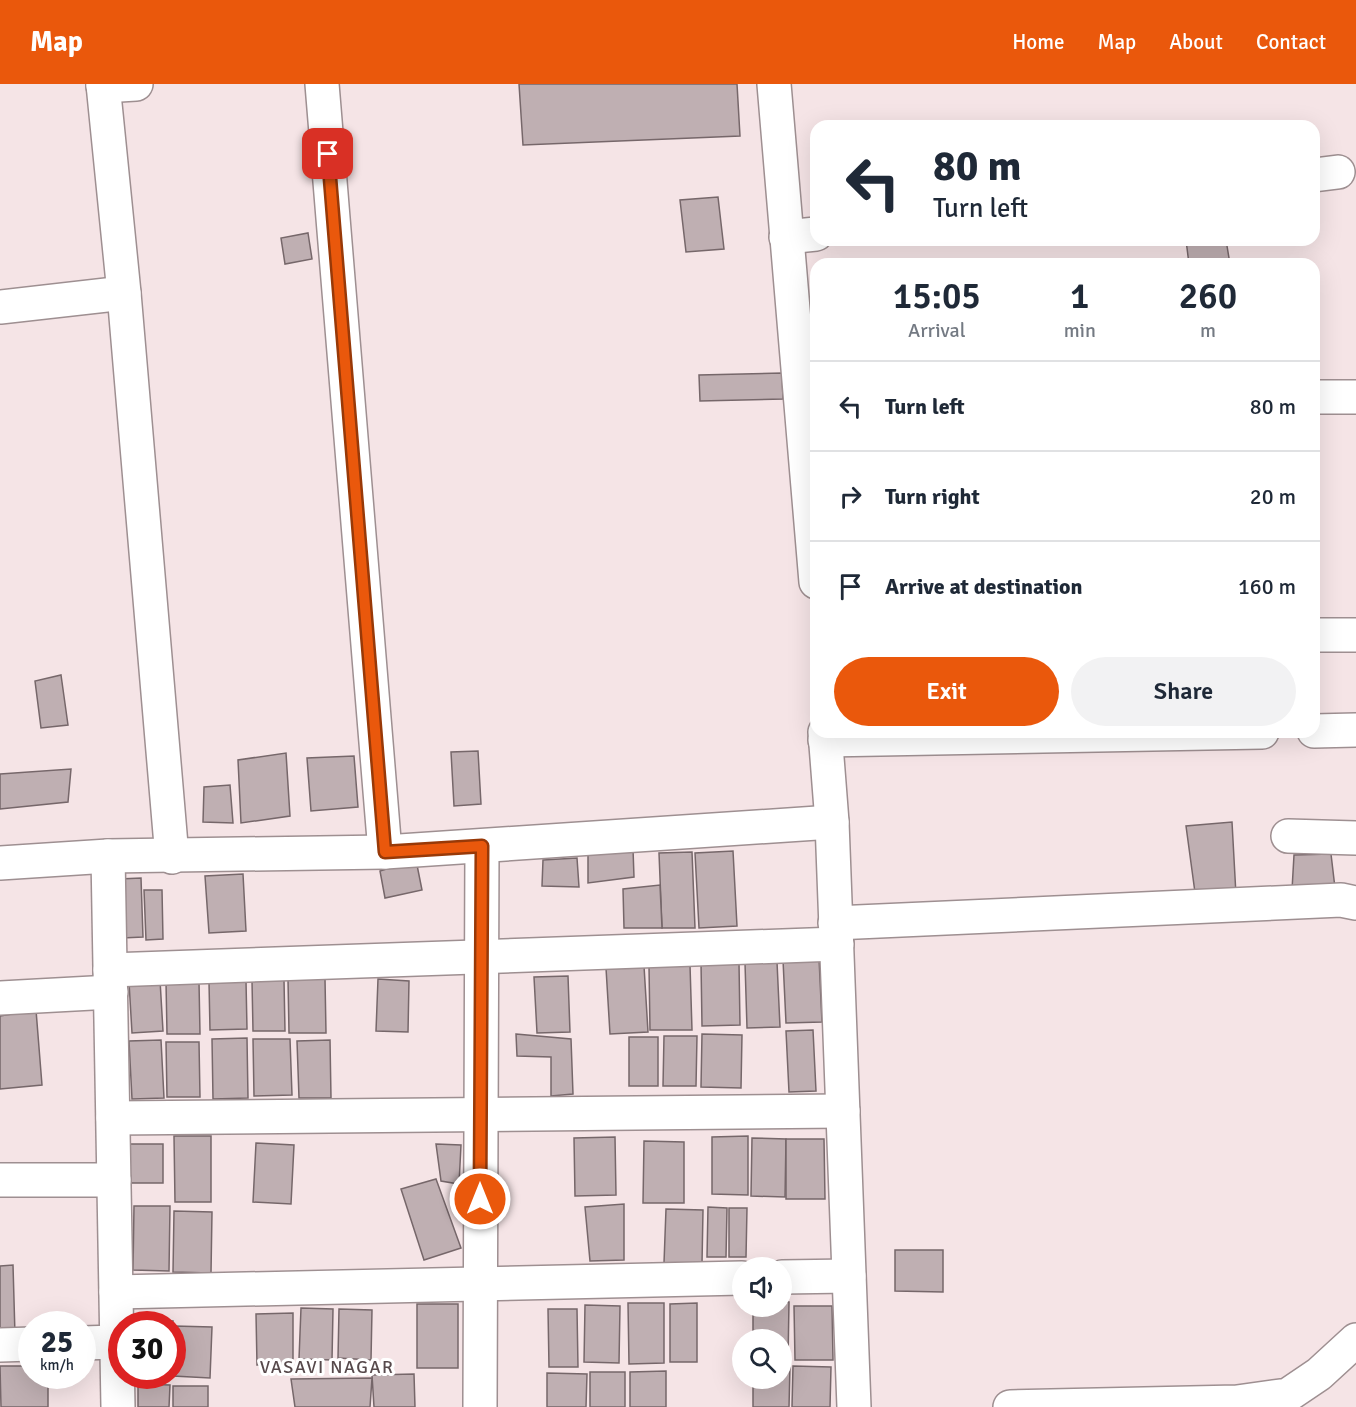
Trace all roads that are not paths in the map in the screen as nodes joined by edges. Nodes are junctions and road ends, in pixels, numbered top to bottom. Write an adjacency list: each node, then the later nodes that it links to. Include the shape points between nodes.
1 (136, 84): 4 (street)
2 (322, 84): 21 (street)
3 (774, 84): 5 (street)
4 (103, 85): 6 (street)
5 (801, 236): 10 (street)
6 (124, 293): 7 (street); 23 (street)
7 (0, 307)
8 (1320, 397): 9 (street)
9 (1356, 397)
10 (809, 431): 11 (street)
11 (810, 453)
12 (1320, 636): 13 (street)
13 (1356, 636)
14 (1356, 730): 15 (street)
15 (1320, 731)
16 (825, 738): 17 (street)
17 (832, 822): 20 (street); 26 (street)
18 (1288, 836): 19 (street)
19 (1356, 838)
20 (482, 846): 21 (street); 27 (street)
21 (385, 852): 23 (street)
22 (108, 856): 23 (street); 24 (street); 28 (street)
23 (172, 857)
24 (0, 863)
25 (1356, 903): 26 (street, via 1341,900)
26 (836, 933): 27 (street); 30 (street)
27 (481, 957): 28 (street); 31 (street)
28 (110, 981): 29 (street); 32 (street)
29 (0, 998)
30 (843, 1111): 31 (street); 35 (street)
31 (481, 1114): 32 (street); 38 (street)
32 (113, 1118): 34 (street)
33 (0, 1180): 34 (street)
34 (114, 1180): 39 (street)
35 (849, 1276): 36 (street); 48 (street)
36 (792, 1277)
37 (732, 1278): 38 (street)
38 (480, 1284): 39 (street); 47 (street)
39 (116, 1292): 40 (street)
40 (116, 1311)
41 (1356, 1340): 45 (street)
42 (18, 1344): 43 (street)
43 (0, 1345)
44 (118, 1389): 46 (street)
45 (1291, 1401): 49 (street)
46 (118, 1407)
47 (480, 1407)
48 (854, 1407)
49 (1010, 1407)

